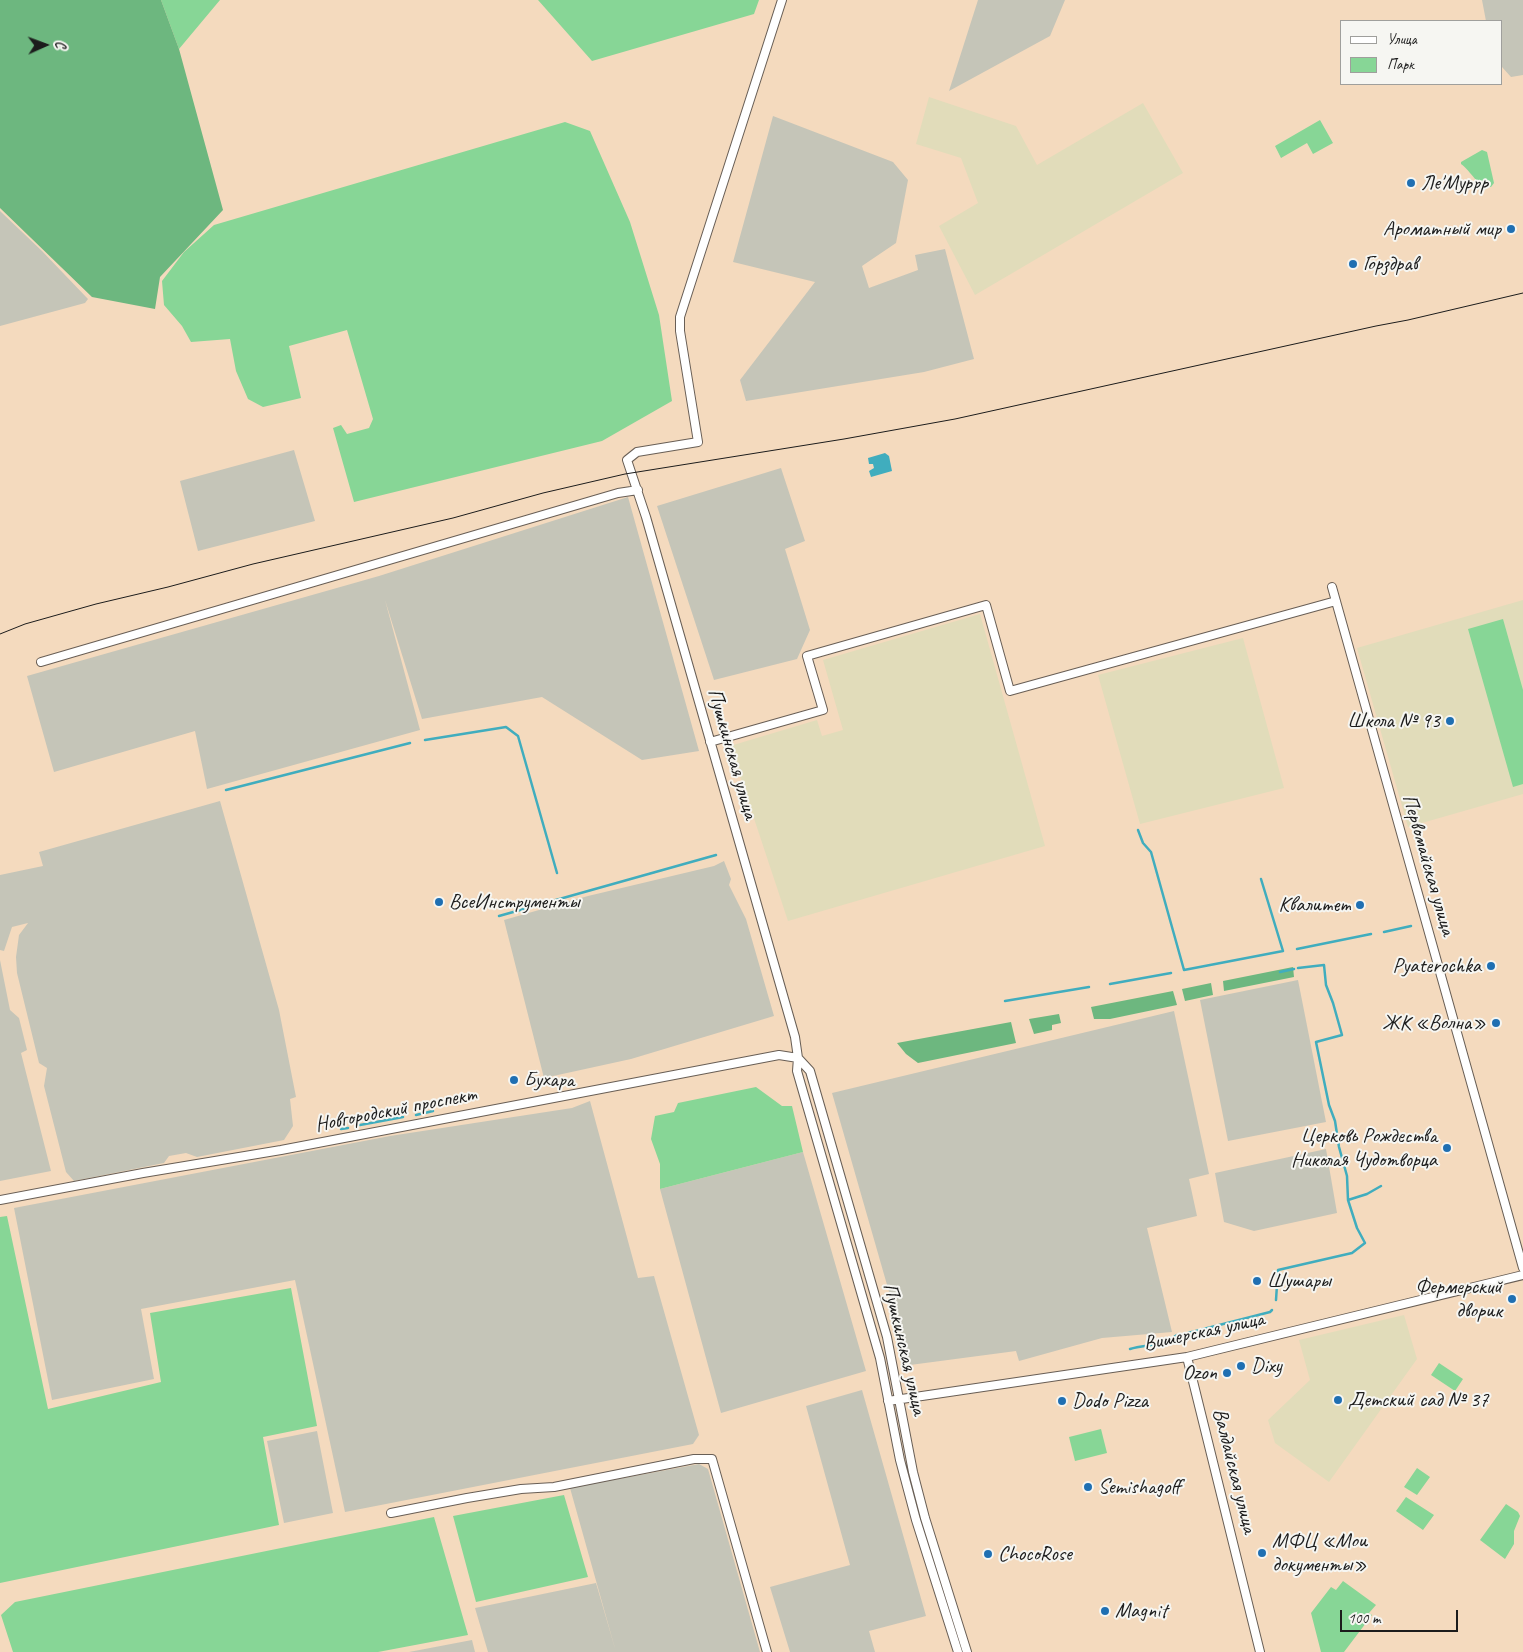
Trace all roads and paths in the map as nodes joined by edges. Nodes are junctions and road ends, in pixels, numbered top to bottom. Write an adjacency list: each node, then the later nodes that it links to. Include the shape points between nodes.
1 (782, 0): 2 (street, Пушкинская улица, via 680,317 698,442 637,452 627,460)
2 (638, 490): 5 (street, via 618,493); 6 (street, Пушкинская улица)
3 (1332, 587): 4 (street, Первомайская улица)
4 (1336, 601): 6 (street, via 1010,691 986,605 807,656 823,710); 9 (street, Первомайская улица)
5 (41, 662)
6 (710, 742): 7 (street, Пушкинская улица, via 795,1037)
7 (798, 1058): 8 (street, Новгородский проспект, via 779,1055); 12 (street, Пушкинская улица, via 810,1071 887,1337); 13 (street, Пушкинская улица, via 797,1071 880,1358)
8 (0, 1200)
9 (1523, 1268)
10 (1523, 1274): 11 (street, Вишерская улица)
11 (1187, 1357): 12 (street, Вишерская улица); 18 (street, Валдайская улица)
12 (899, 1399): 13 (street, Вишерская улица); 17 (street, Пушкинская улица, via 920,1500)
13 (888, 1401): 16 (street, Пушкинская улица, via 916,1520)
14 (391, 1513): 15 (street, via 476,1496 554,1487 694,1459 712,1459)
15 (767, 1652)
16 (958, 1652)
17 (967, 1652)
18 (1260, 1652)

